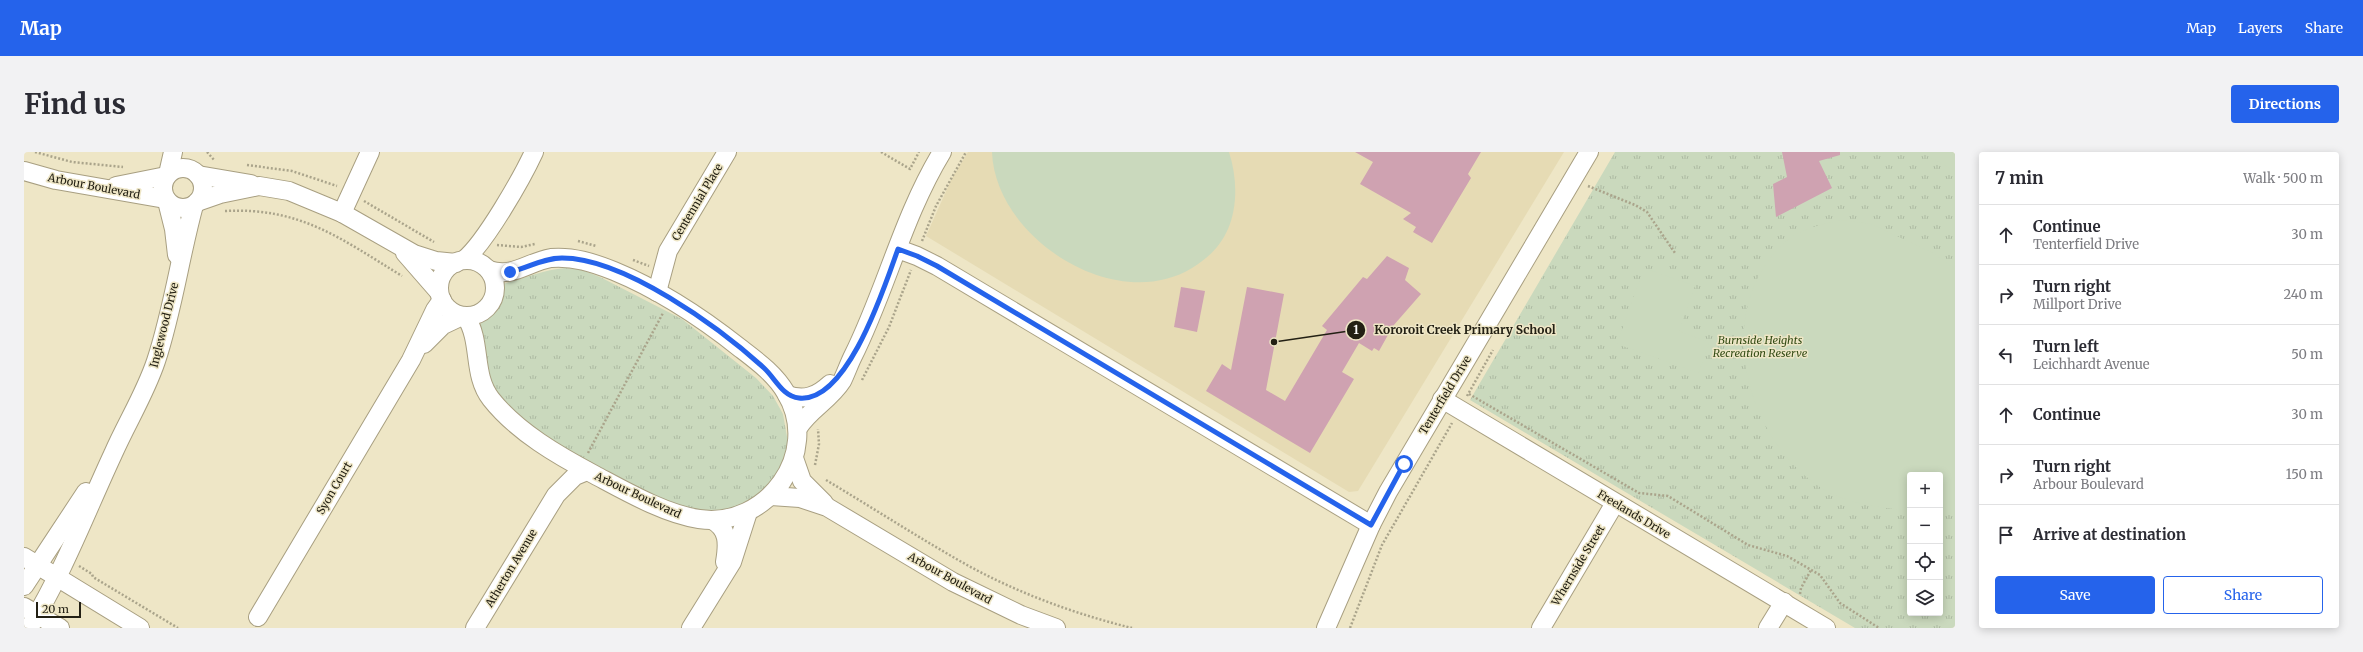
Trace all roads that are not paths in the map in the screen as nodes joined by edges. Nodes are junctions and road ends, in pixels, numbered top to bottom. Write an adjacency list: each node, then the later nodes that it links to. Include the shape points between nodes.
1 (173, 152): 10 (street)
2 (186, 152): 9 (street)
3 (370, 152): 15 (street)
4 (534, 152): 16 (street)
5 (727, 152): 19 (street, Centennial Place)
6 (942, 152): 18 (street, via 913,208)
7 (1589, 152): 30 (street, Tenterfield Drive)
8 (24, 171): 12 (street, Arbour Boulevard, via 56,180)
9 (197, 174): 10 (street, via 179,168); 11 (street); 14 (street, via 203,192)
10 (167, 175): 12 (street); 13 (street, via 162,187)
11 (259, 186): 14 (street, via 221,194); 15 (street, via 307,197)
12 (103, 188): 13 (street, Arbour Boulevard)
13 (166, 200): 14 (street, via 171,205 183,209); 21 (street, Inglewood Drive, via 175,236)
14 (196, 204): 21 (street, Inglewood Drive)
15 (342, 213): 17 (street)
16 (498, 215): 20 (street, via 474,250); 22 (street, via 482,256 482,263)
17 (398, 247): 20 (street, via 426,258); 25 (street, via 428,276)
18 (898, 249): 27 (street, via 873,314); 42 (street, via 937,266)
19 (668, 251): 23 (street, via 646,273); 24 (street)
20 (460, 261): 22 (street, via 472,260); 25 (street, via 443,275)
21 (178, 269): 32 (street, Inglewood Drive, via 156,362 142,397)
22 (487, 269): 23 (street, Arbour Boulevard, via 500,274 541,261 564,258 595,264); 26 (street, via 495,285 493,301 482,313)
23 (629, 277): 24 (street, Arbour Boulevard)
24 (664, 295): 29 (street, Arbour Boulevard, via 705,321 755,360 775,378)
25 (441, 296): 26 (street, via 454,313); 28 (street)
26 (464, 316): 28 (street, via 443,325); 33 (street, Arbour Boulevard, via 474,331 479,371 489,396 513,421)
27 (852, 358): 29 (street, via 840,375 816,394 799,398); 31 (street, via 837,387)
28 (411, 360): 50 (street, Syon Court)
29 (787, 395): 31 (street, Arbour Boulevard)
30 (1442, 399): 37 (street, Freelands Drive); 42 (street, Tenterfield Drive)
31 (798, 428): 34 (street, Arbour Boulevard)
32 (117, 444): 43 (street, Inglewood Drive); 44 (street, Inglewood Drive, via 65,557)
33 (559, 454): 35 (street, Arbour Boulevard); 39 (street, via 561,471)
34 (794, 458): 36 (street, Arbour Boulevard, via 782,484); 38 (street, via 802,481)
35 (583, 469): 39 (street, via 570,480); 41 (street, Arbour Boulevard, via 655,504 686,516)
36 (771, 496): 38 (street, via 800,498); 40 (street, Arbour Boulevard)
37 (1614, 503): 48 (street, Freelands Drive); 58 (street, Whernside Street)
38 (827, 507): 55 (street, Arbour Boulevard, via 953,582)
39 (548, 508): 53 (street, Atherton Avenue)
40 (748, 512): 41 (street, Arbour Boulevard); 46 (street, via 732,562)
41 (712, 520): 46 (street, via 721,525 726,533 727,542 725,561)
42 (1371, 525): 47 (street, Tenterfield Drive)
43 (30, 561): 44 (street); 45 (street, Inglewood Drive)
44 (58, 578): 49 (street, Inglewood Drive); 52 (street)
45 (24, 586)
46 (716, 587): 54 (street)
47 (1338, 603): 56 (street, Tenterfield Drive); 57 (street, Tenterfield Drive)
48 (1790, 606): 59 (street); 60 (street, Freelands Drive)
49 (30, 616): 51 (street)
50 (258, 617)
51 (60, 628)
52 (140, 628)
53 (475, 628)
54 (692, 628)
55 (1056, 628)
56 (1326, 628)
57 (1330, 628)
58 (1541, 628)
59 (1768, 628)
60 (1826, 628)

